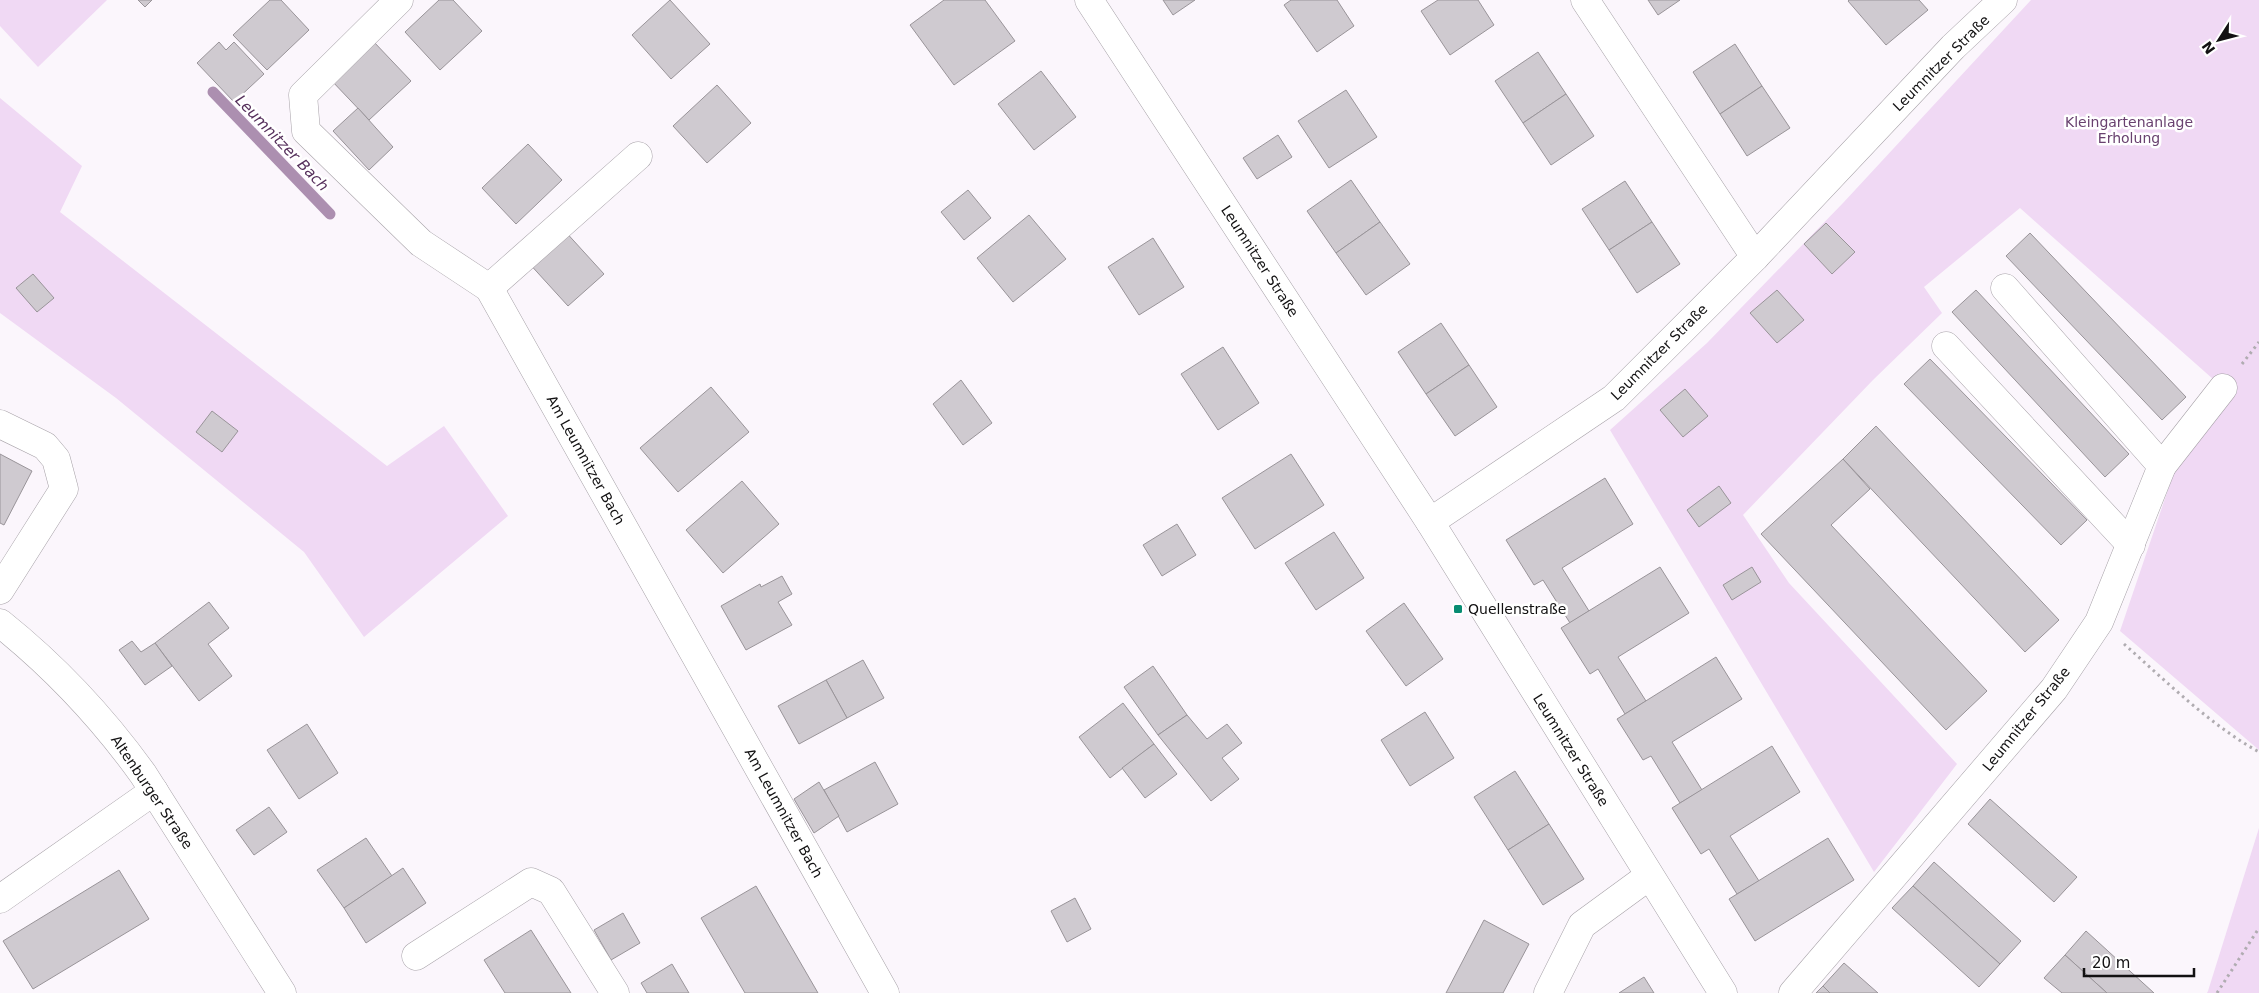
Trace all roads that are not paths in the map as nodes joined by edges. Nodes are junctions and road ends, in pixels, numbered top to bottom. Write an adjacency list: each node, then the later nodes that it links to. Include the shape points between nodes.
1 (399, 0): 7 (street, Am Leumnitzer Bach, via 303,95 306,130 421,243)
2 (1089, 0): 13 (street, Leumnitzer Straße)
3 (1585, 0): 6 (street)
4 (2004, 0): 6 (street, Leumnitzer Straße, via 1953,47)
5 (638, 156): 7 (street)
6 (1755, 256): 13 (street, Leumnitzer Straße, via 1614,398)
7 (489, 288): 24 (street, Am Leumnitzer Bach)
8 (2005, 288): 12 (street)
9 (1946, 346): 14 (street)
10 (2223, 388): 12 (street, Leumnitzer Straße)
11 (0, 424): 15 (street, via 45,446 56,459 64,489)
12 (2162, 466): 14 (street, Leumnitzer Straße)
13 (1430, 522): 19 (street, Leumnitzer Straße)
14 (2131, 546): 27 (street, Leumnitzer Straße, via 2099,622 2054,689)
15 (9, 556): 16 (street)
16 (0, 590)
17 (0, 623): 18 (street, Altenburger Straße, via 79,694 121,744)
18 (154, 792): 20 (street); 22 (street, Altenburger Straße)
19 (1649, 876): 25 (street, via 1582,925); 26 (street)
20 (0, 899)
21 (416, 956): 23 (street, via 532,882 551,891)
22 (273, 990)
23 (616, 993)
24 (885, 993)
25 (1548, 993)
26 (1723, 993)
27 (1793, 993)

